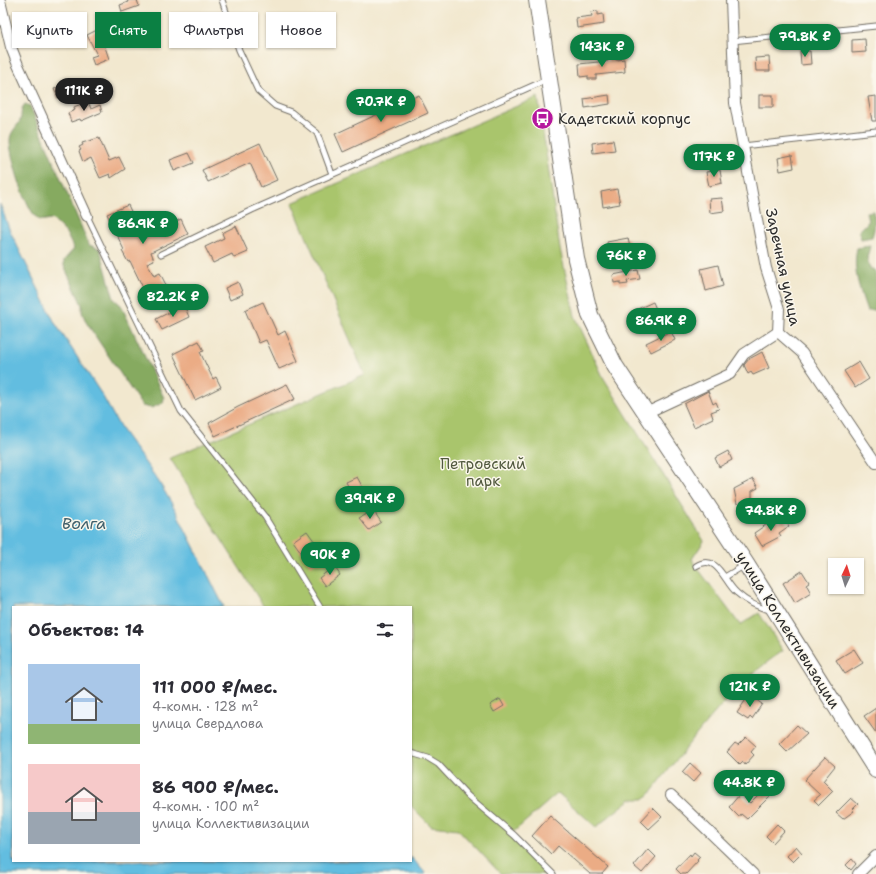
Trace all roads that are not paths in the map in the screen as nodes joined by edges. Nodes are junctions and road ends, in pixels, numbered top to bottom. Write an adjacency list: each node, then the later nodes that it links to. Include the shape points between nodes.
1 (222, 0): 10 (lane, via 239,50 258,92 275,106 291,112 317,133)
2 (537, 0): 7 (main road, улица Коллективизации)
3 (731, 0): 6 (street, Заречная улица)
4 (0, 1): 11 (street, via 18,65)
5 (876, 26): 6 (lane)
6 (732, 41): 9 (street, Заречная улица, via 735,102)
7 (548, 78): 10 (lane); 14 (main road, улица Коллективизации, via 581,287 601,340)
8 (876, 131): 9 (lane)
9 (743, 146): 13 (street, Заречная улица, via 766,268 779,309)
10 (332, 174): 12 (lane)
11 (87, 216): 19 (lane, via 180,411 265,517)
12 (161, 254)
13 (778, 332): 14 (street, via 744,354 730,374); 15 (street, Заречная улица, via 802,353)
14 (646, 413): 16 (main road, улица Коллективизации)
15 (876, 463)
16 (746, 564): 18 (lane); 20 (main road, улица Коллективизации)
17 (696, 566): 18 (lane, via 706,562 718,566)
18 (725, 577): 20 (lane, via 737,593 755,605)
19 (319, 606)
20 (776, 612): 22 (main road, улица Коллективизации)
21 (412, 753): 25 (lane, via 438,764 468,796 514,834)
22 (876, 770)
23 (671, 795): 26 (street)
24 (876, 856): 27 (street)
25 (554, 874)
26 (753, 874)
27 (858, 874)

